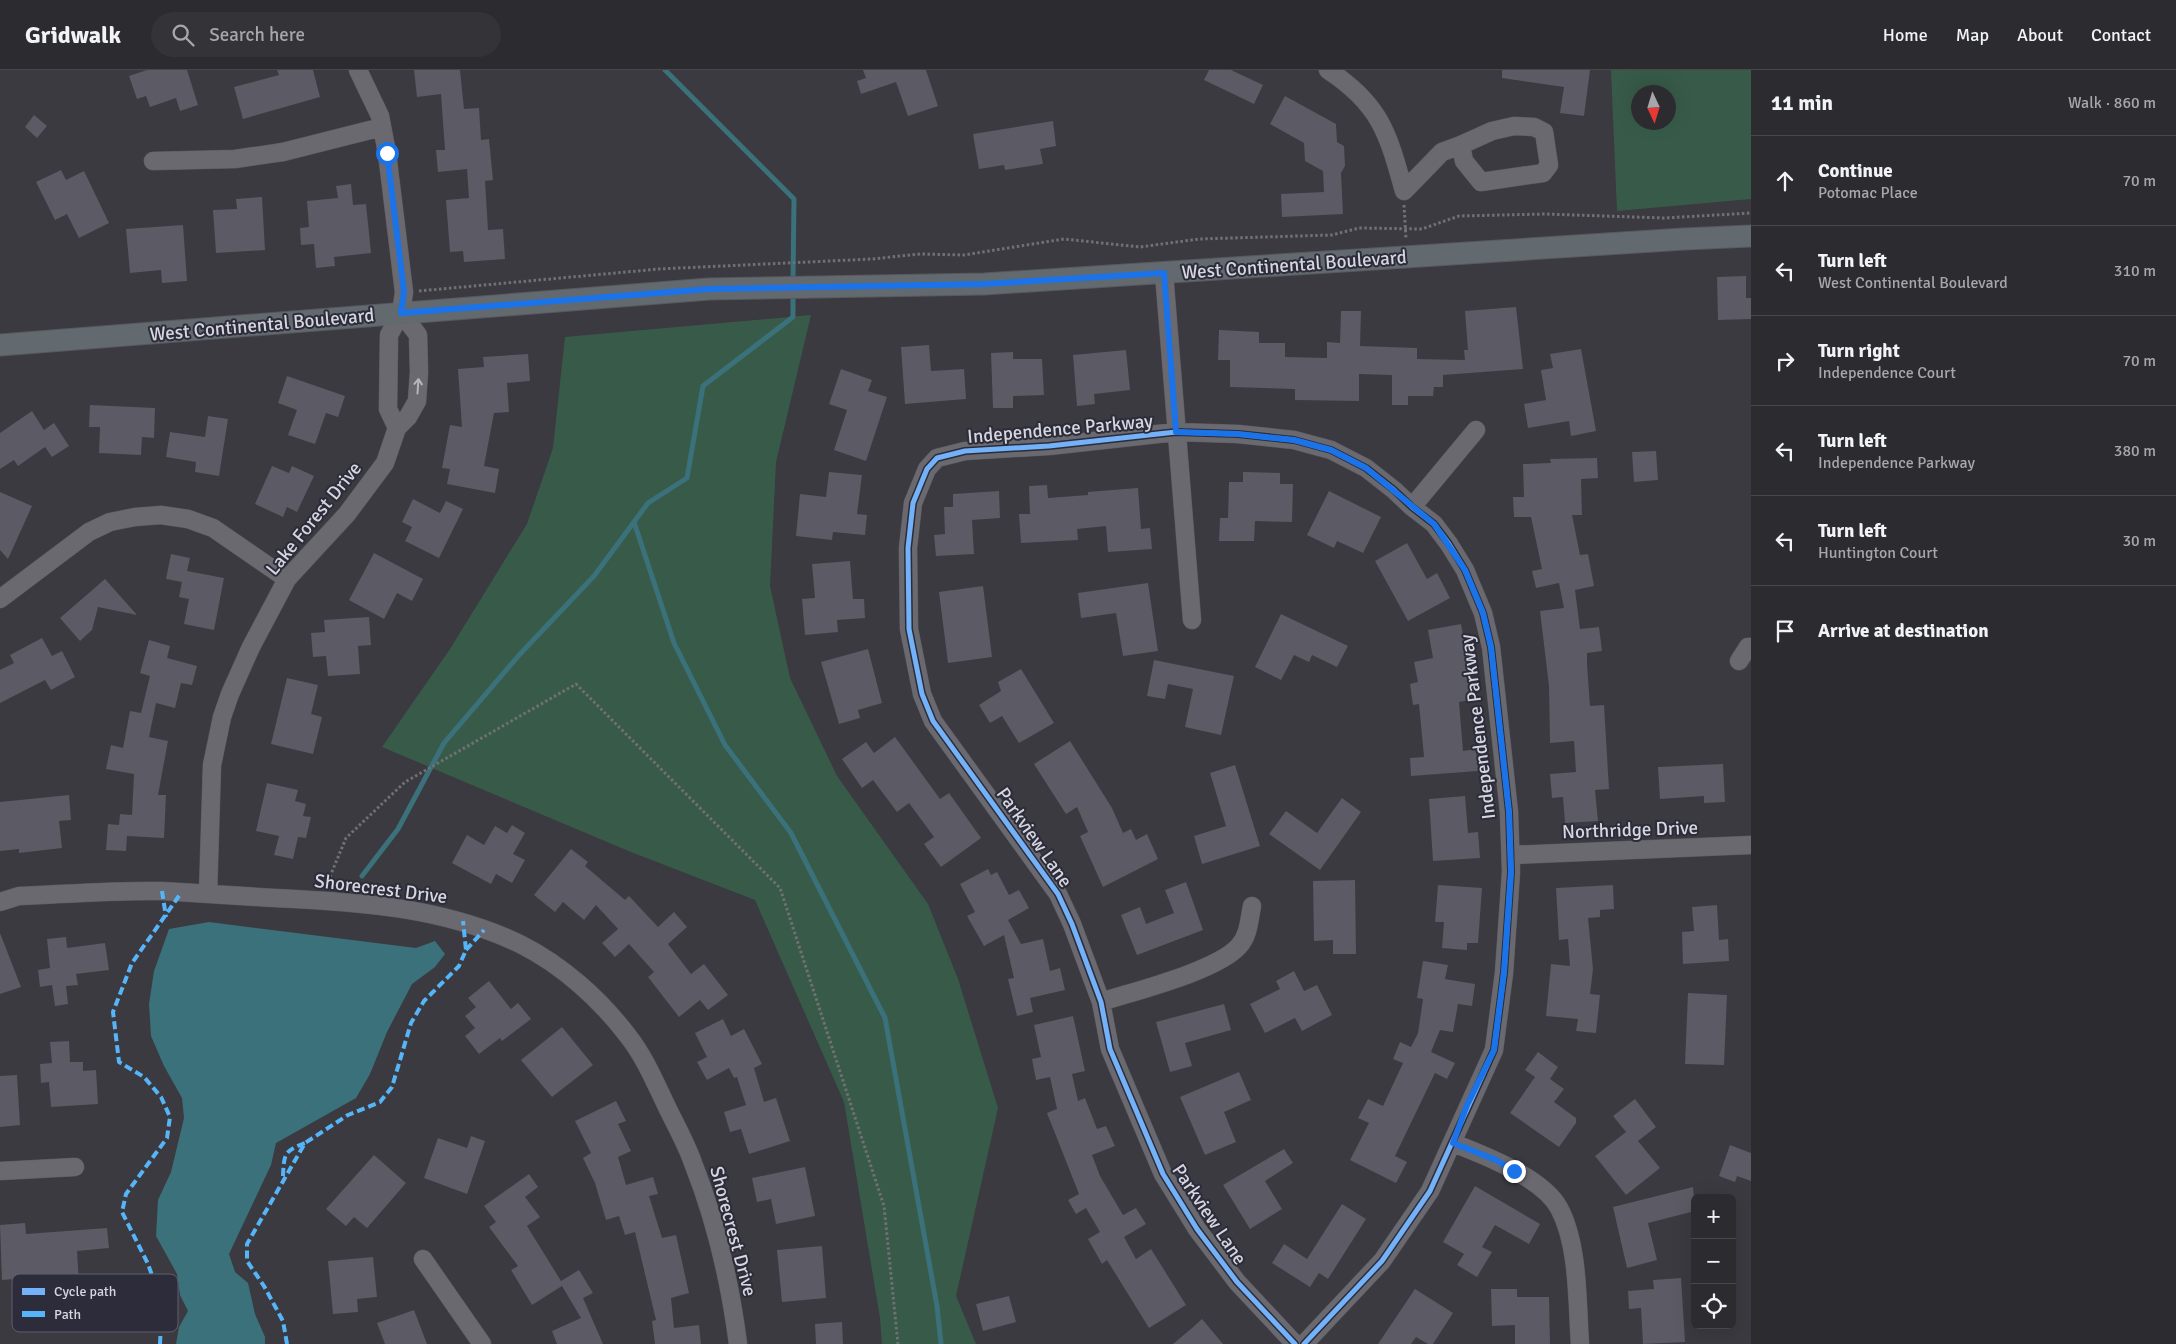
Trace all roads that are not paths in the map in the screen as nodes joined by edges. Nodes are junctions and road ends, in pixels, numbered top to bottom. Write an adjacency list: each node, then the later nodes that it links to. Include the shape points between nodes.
1 (358, 70): 3 (street)
2 (1328, 70): 4 (street, via 1352,85 1376,113 1389,139 1404,191 1442,152)
3 (382, 127): 5 (street, via 283,152 235,159); 8 (street, via 404,292)
4 (1461, 145): 4 (street, via 1492,130 1534,127 1544,132 1549,165 1543,173 1481,182 1464,161)
5 (153, 161)
6 (1751, 236): 7 (main road, West Continental Boulevard)
7 (1164, 273): 8 (main road, West Continental Boulevard, via 984,284 727,289); 12 (street)
8 (401, 313): 9 (main road, West Continental Boulevard); 10 (street, via 389,335 388,409); 10 (street, Lake Forest Drive, one-way to 8, via 417,401 420,372 418,336)
9 (0, 345)
10 (398, 428): 15 (street, Lake Forest Drive, via 385,463 347,514)
11 (1476, 430): 14 (street)
12 (1176, 432): 13 (street, Independence Parkway, via 1049,446 965,450); 14 (street, Independence Parkway, via 1294,440 1331,450 1366,468); 17 (street)
13 (936, 458): 25 (street, Parkview Lane, via 926,469 913,503 908,548 909,629 922,694 933,721 1058,894)
14 (1412, 508): 21 (street, Independence Parkway, via 1434,524 1449,544 1465,570 1483,613 1491,647)
15 (287, 578): 16 (street, via 213,528 188,519 161,515 110,522 90,532); 22 (street, Lake Forest Drive, via 251,647 222,717 212,765)
16 (0, 599)
17 (1192, 620)
18 (1751, 647): 19 (street)
19 (1739, 661)
20 (1751, 845): 21 (street, Northridge Drive)
21 (1511, 855): 26 (street, Independence Parkway, via 1504,972 1494,1050 1467,1105)
22 (208, 894): 23 (street, Shorecrest Drive, via 162,891 19,896); 31 (street, Shorecrest Drive, via 390,906 436,914 520,944 556,965 606,1009 630,1037 651,1073 692,1160 711,1213 732,1302)
23 (0, 902)
24 (1252, 906): 25 (street, via 1246,935 1239,947 1228,954 1206,967)
25 (1101, 1002): 32 (street, Parkview Lane, via 1110,1049 1163,1174 1197,1229 1237,1282)
26 (1453, 1143): 33 (street, Independence Parkway, via 1430,1191 1382,1261); 34 (street, via 1496,1160 1528,1179 1559,1207 1569,1230 1573,1251)
27 (75, 1167): 28 (street)
28 (0, 1171)
29 (423, 1258): 30 (street)
30 (482, 1344)
31 (738, 1344)
32 (1295, 1344)
33 (1304, 1344)
34 (1580, 1344)

